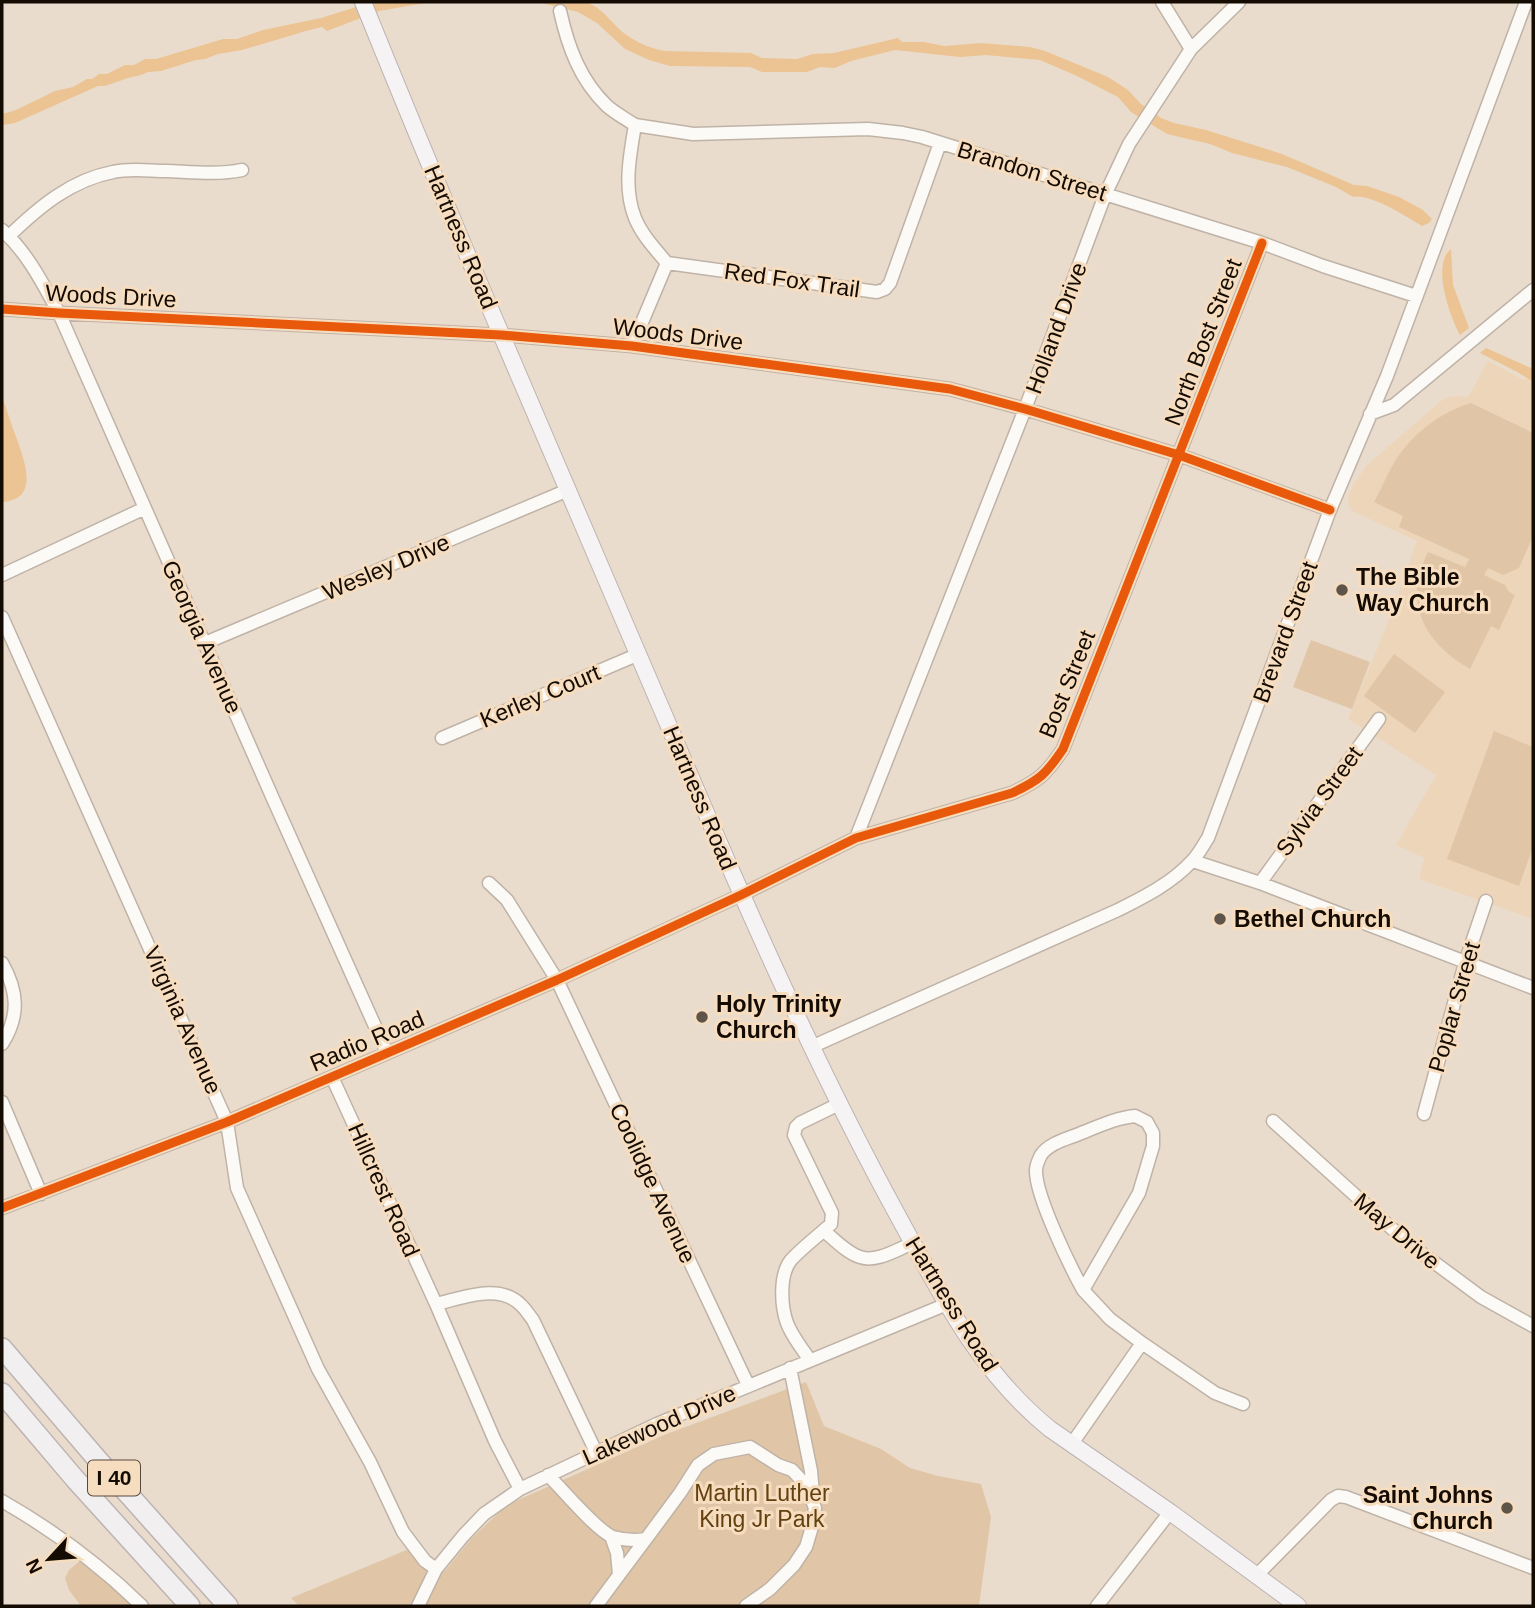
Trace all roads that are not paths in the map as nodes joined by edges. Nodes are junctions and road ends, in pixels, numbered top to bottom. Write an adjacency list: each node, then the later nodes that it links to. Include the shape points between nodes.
1 (363, 2): 18 (main road, Hartness Road)
2 (1162, 2): 6 (street)
3 (1239, 2): 6 (street, Holland Drive)
4 (1526, 2): 15 (street, Brevard Street)
5 (560, 11): 7 (street, via 573,57 588,85 609,108)
6 (1191, 49): 10 (street, Holland Drive, via 1129,144)
7 (635, 125): 8 (street, Brandon Street, via 693,134 868,129); 13 (street, via 627,176 634,217)
8 (940, 142): 10 (street, Brandon Street); 13 (street, Red Fox Trail, via 885,289 877,292)
9 (242, 170): 11 (street, via 225,174 114,171 63,191)
10 (1105, 195): 12 (street, Brandon Street); 20 (street, Holland Drive)
11 (5, 233): 17 (street, Georgia Avenue, via 36,271)
12 (1262, 243): 15 (street, Brandon Street); 22 (street, North Bost Street)
13 (667, 262): 19 (street)
14 (1533, 290): 21 (street, via 1394,405)
15 (1416, 296): 21 (street, Brevard Street)
16 (2, 309): 17 (street, Woods Drive)
17 (59, 313): 18 (street, Woods Drive); 24 (street, Georgia Avenue)
18 (501, 335): 19 (street, Woods Drive); 23 (main road, Hartness Road)
19 (632, 346): 20 (street, Woods Drive, via 950,389)
20 (1026, 409): 22 (street, Woods Drive); 32 (street, Holland Drive)
21 (1370, 414): 25 (street, Brevard Street)
22 (1179, 455): 25 (street, Woods Drive); 32 (street, Bost Street, via 1063,749 1050,768 1012,793)
23 (568, 490): 28 (street, Wesley Drive); 29 (main road, Hartness Road)
24 (145, 508): 26 (street); 28 (street, Georgia Avenue)
25 (1330, 510): 33 (street, Brevard Street, via 1208,838)
26 (2, 575)
27 (2, 617): 50 (street, Virginia Avenue)
28 (205, 643): 44 (street, Georgia Avenue)
29 (639, 654): 31 (street, Kerley Court); 36 (main road, Hartness Road)
30 (1379, 719): 35 (street, Sylvia Street)
31 (442, 738)
32 (856, 838): 36 (street, Bost Street)
33 (1193, 861): 35 (street); 43 (street, Brevard Street, via 1145,897)
34 (489, 883): 40 (street, Coolidge Avenue, via 507,900)
35 (1260, 883): 39 (street)
36 (741, 895): 40 (street, Radio Road); 43 (main road, Hartness Road)
37 (1486, 901): 39 (street, Poplar Street)
38 (2, 962): 42 (street, via 15,993 15,1013)
39 (1465, 963): 41 (street); 48 (street, Poplar Street)
40 (557, 980): 44 (street, Radio Road); 63 (street, Coolidge Avenue)
41 (1533, 988)
42 (2, 1044)
43 (811, 1047): 47 (main road, Hartness Road)
44 (387, 1053): 45 (street, Radio Road)
45 (332, 1076): 50 (street, Radio Road); 56 (street, Hillcrest Road)
46 (2, 1102): 51 (street)
47 (838, 1104): 53 (street, via 794,1130 832,1213 831,1224); 54 (main road, Hartness Road)
48 (1423, 1114)
49 (1273, 1121): 58 (street, May Drive, via 1408,1243 1481,1297)
50 (228, 1122): 51 (street, Radio Road); 78 (street, Virginia Avenue, via 237,1188 318,1369 403,1532)
51 (41, 1194): 52 (street, Radio Road)
52 (2, 1208)
53 (824, 1231): 54 (street, via 866,1259); 61 (street, via 789,1262 783,1290 788,1324)
54 (913, 1243): 57 (main road, Hartness Road)
55 (1083, 1290): 55 (street, via 1139,1193 1153,1133 1147,1122 1135,1116 1055,1144 1042,1153 1036,1167 1046,1209); 59 (street, via 1110,1319)
56 (436, 1304): 68 (street, via 483,1293 503,1294 521,1304); 71 (street, Hillcrest Road)
57 (947, 1304): 61 (street, Lakewood Drive); 66 (main road, Hartness Road, via 1000,1382 1034,1417)
58 (1533, 1326)
59 (1142, 1343): 65 (street, via 1215,1393); 66 (street)
60 (2, 1348): 83 (highway, I 40)
61 (810, 1360): 62 (street, Lakewood Drive)
62 (790, 1368): 63 (street, Lakewood Drive); 67 (street)
63 (748, 1385): 68 (street, Lakewood Drive)
64 (2, 1393): 82 (highway, I 40)
65 (1243, 1404)
66 (1072, 1445): 74 (main road, Hartness Road)
67 (807, 1451): 69 (street, via 798,1460); 73 (street)
68 (596, 1452): 70 (street, Lakewood Drive)
69 (778, 1465): 73 (street, via 792,1469 806,1485); 76 (street, via 750,1447 714,1454 698,1465)
70 (548, 1475): 71 (street, Lakewood Drive); 75 (street)
71 (520, 1489): 78 (street, Lakewood Drive, via 484,1514)
72 (2, 1501): 81 (street, via 67,1541)
73 (815, 1508): 86 (street, via 806,1547 794,1565)
74 (1170, 1512): 80 (main road, Hartness Road); 87 (street)
75 (611, 1536): 76 (street); 79 (street)
76 (646, 1539): 79 (street)
77 (1533, 1568): 80 (street, via 1338,1496)
78 (436, 1569): 84 (street, Lakewood Drive)
79 (619, 1575): 85 (street)
80 (1257, 1575): 88 (main road, Hartness Road)
81 (142, 1606)
82 (190, 1606)
83 (228, 1606)
84 (418, 1606)
85 (596, 1606)
86 (746, 1606)
87 (1097, 1606)
88 (1298, 1606)

